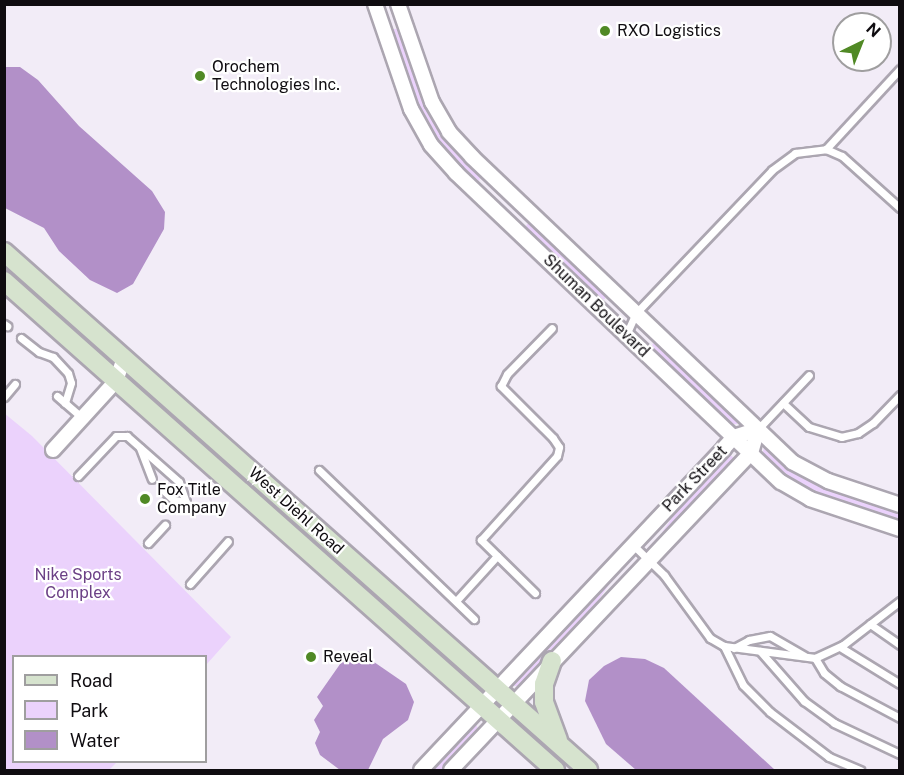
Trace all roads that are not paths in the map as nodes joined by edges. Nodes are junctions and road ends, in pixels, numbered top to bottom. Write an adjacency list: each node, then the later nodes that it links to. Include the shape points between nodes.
1 (375, 4): 10 (street, Shuman Boulevard, via 411,109 431,145)
2 (399, 4): 8 (street, Shuman Boulevard, via 432,102 449,132)
3 (900, 69): 4 (lane)
4 (826, 149): 5 (lane, via 843,156); 8 (lane, via 809,148 780,162)
5 (900, 208)
6 (4, 252): 12 (street, West Diehl Road)
7 (4, 281): 14 (street, West Diehl Road)
8 (636, 314): 10 (lane); 22 (street, Shuman Boulevard)
9 (552, 328): 39 (lane, via 507,374 501,386 559,447 557,456 481,540)
10 (626, 335): 23 (street, Shuman Boulevard)
11 (21, 338): 19 (lane, via 53,357 68,373 71,382)
12 (124, 358): 14 (street); 31 (street, West Diehl Road)
13 (808, 375): 20 (lane)
14 (116, 381): 21 (street); 33 (street, West Diehl Road)
15 (15, 384): 18 (lane)
16 (900, 395): 20 (lane, via 873,423 841,437 809,427)
17 (57, 396): 19 (lane)
18 (4, 397)
19 (65, 403): 21 (lane)
20 (783, 403): 22 (lane)
21 (83, 419): 25 (street)
22 (758, 429): 23 (street, Park Street); 26 (street, Park Street); 32 (street, Shuman Boulevard, via 809,473)
23 (734, 437): 26 (street, Shuman Boulevard); 38 (street, Park Street)
24 (138, 444): 28 (lane, via 127,436 116,436); 29 (lane); 30 (lane, via 179,482 186,502)
25 (53, 450)
26 (751, 453): 35 (street, Shuman Boulevard, via 781,482 810,499); 40 (street, Park Street)
27 (319, 470): 43 (lane)
28 (78, 476)
29 (154, 478)
30 (167, 490)
31 (287, 503): 33 (lane); 56 (street, West Diehl Road)
32 (900, 505)
33 (272, 519): 58 (street, West Diehl Road)
34 (165, 525): 37 (lane)
35 (900, 530)
36 (228, 541): 41 (lane)
37 (148, 543)
38 (632, 544): 40 (lane); 56 (street, Park Street)
39 (497, 556): 42 (lane); 43 (lane)
40 (649, 559): 48 (lane, via 691,617 710,638); 54 (street, Park Street)
41 (190, 584)
42 (535, 593)
43 (456, 601): 45 (lane)
44 (898, 604): 46 (lane)
45 (474, 619)
46 (870, 624): 47 (lane); 49 (lane)
47 (900, 645)
48 (724, 646): 50 (lane); 67 (lane, via 743,685 770,712 829,756)
49 (840, 647): 53 (lane); 55 (lane)
50 (734, 648): 51 (lane); 52 (lane, via 754,638 770,636)
51 (760, 651): 52 (lane); 62 (lane, via 804,701 834,723)
52 (805, 657): 53 (lane)
53 (815, 658): 59 (lane, via 840,686)
54 (552, 661): 57 (street, Park Street); 61 (street, via 544,684 544,702)
55 (900, 684)
56 (496, 688): 57 (street, West Diehl Road); 58 (street, Park Street)
57 (513, 703): 60 (street, Park Street); 61 (street, West Diehl Road)
58 (480, 704): 60 (street, West Diehl Road); 63 (street, Park Street)
59 (900, 718)
60 (497, 719): 64 (street, Park Street); 65 (street, West Diehl Road)
61 (562, 747): 66 (street, West Diehl Road)
62 (900, 754)
63 (421, 771)
64 (451, 771)
65 (555, 771)
66 (588, 771)
67 (860, 771)

